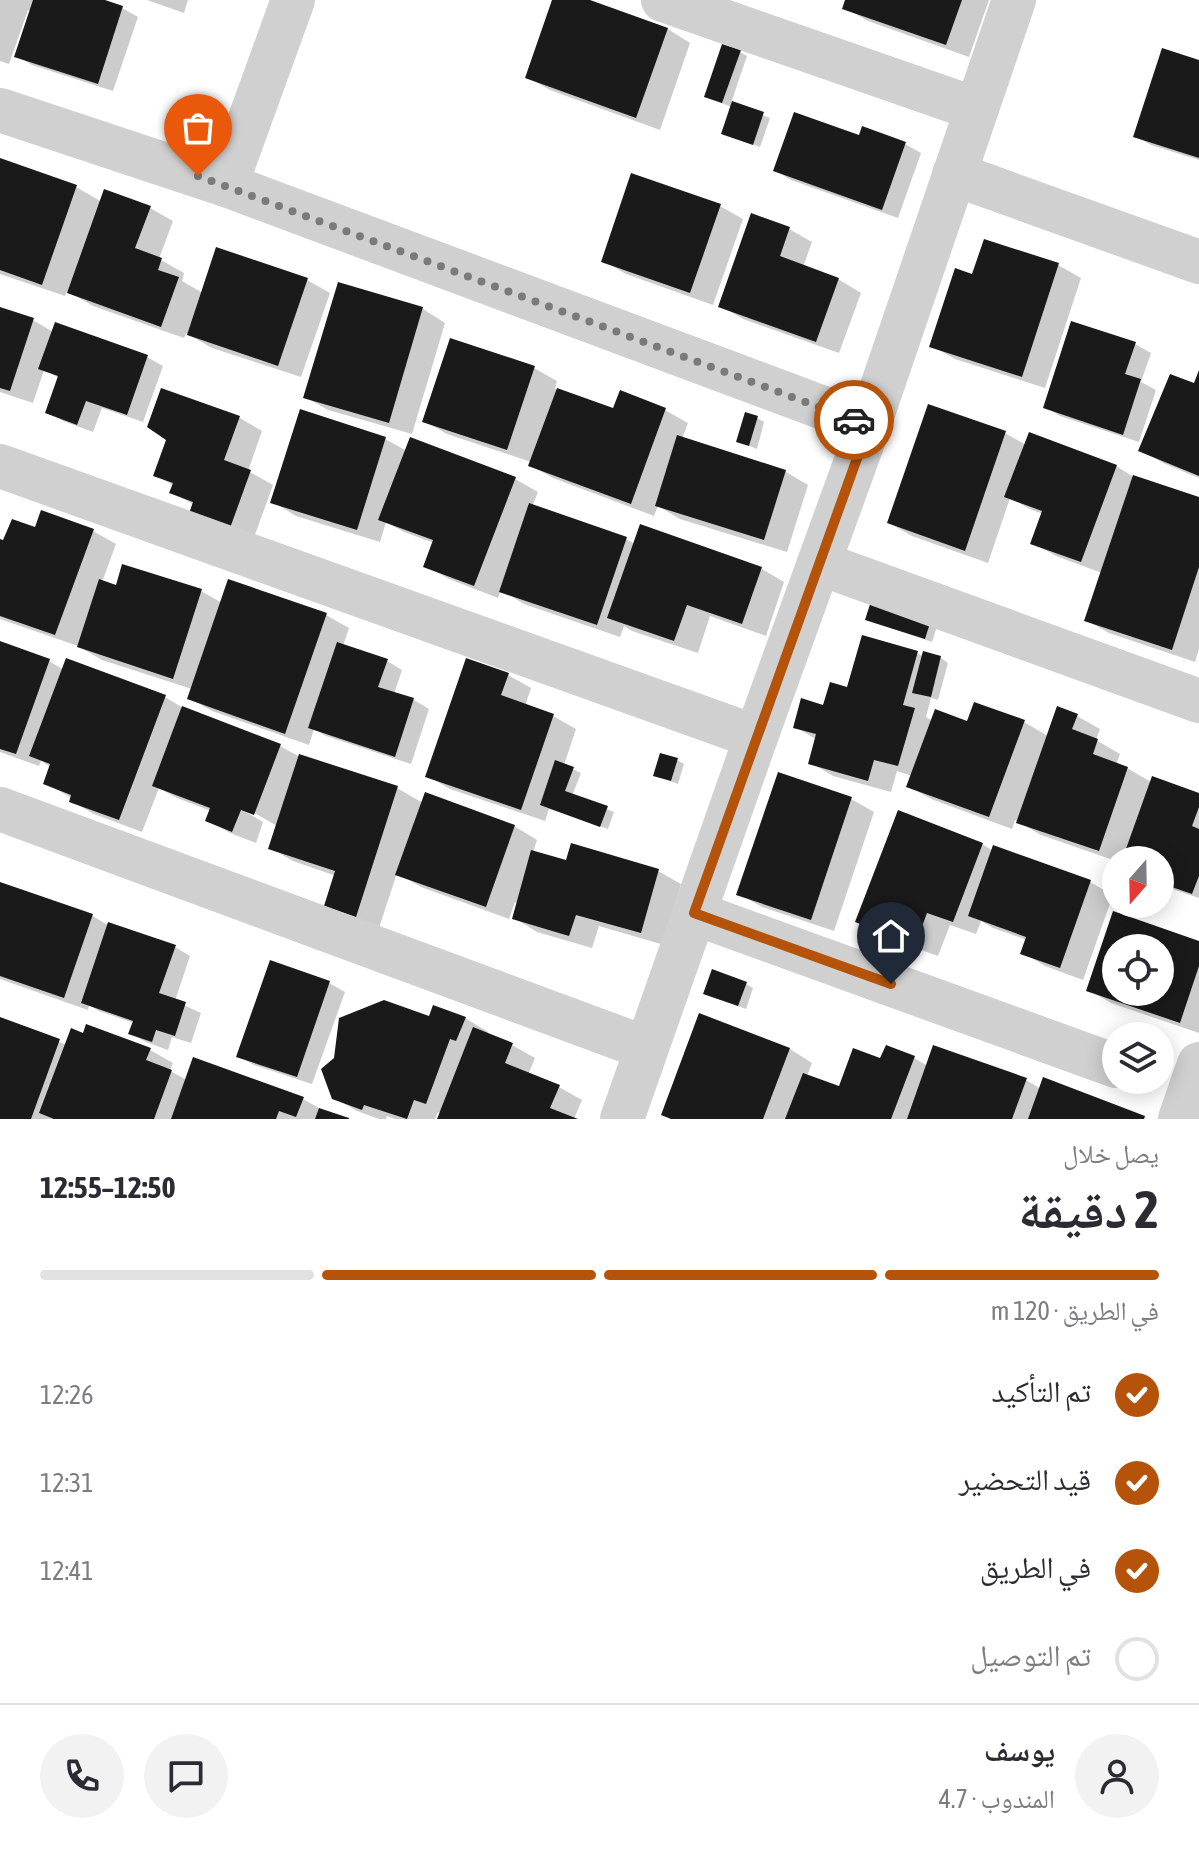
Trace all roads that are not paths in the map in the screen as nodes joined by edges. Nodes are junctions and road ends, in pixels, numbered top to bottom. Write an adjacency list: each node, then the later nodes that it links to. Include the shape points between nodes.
1 (293, 0): 7 (street)
2 (663, 0): 4 (street)
3 (1014, 0): 4 (street)
4 (976, 109): 6 (street)
5 (0, 110): 7 (street)
6 (954, 174): 8 (street); 9 (street)
7 (226, 185): 9 (street)
8 (1199, 262)
9 (869, 425): 11 (street)
10 (0, 466): 13 (street)
11 (819, 563): 12 (street); 13 (street)
12 (1199, 701)
13 (756, 737): 15 (street)
14 (0, 809): 16 (street)
15 (694, 913): 16 (street); 17 (street)
16 (646, 1048): 18 (street)
17 (1102, 1061)
18 (622, 1119)

